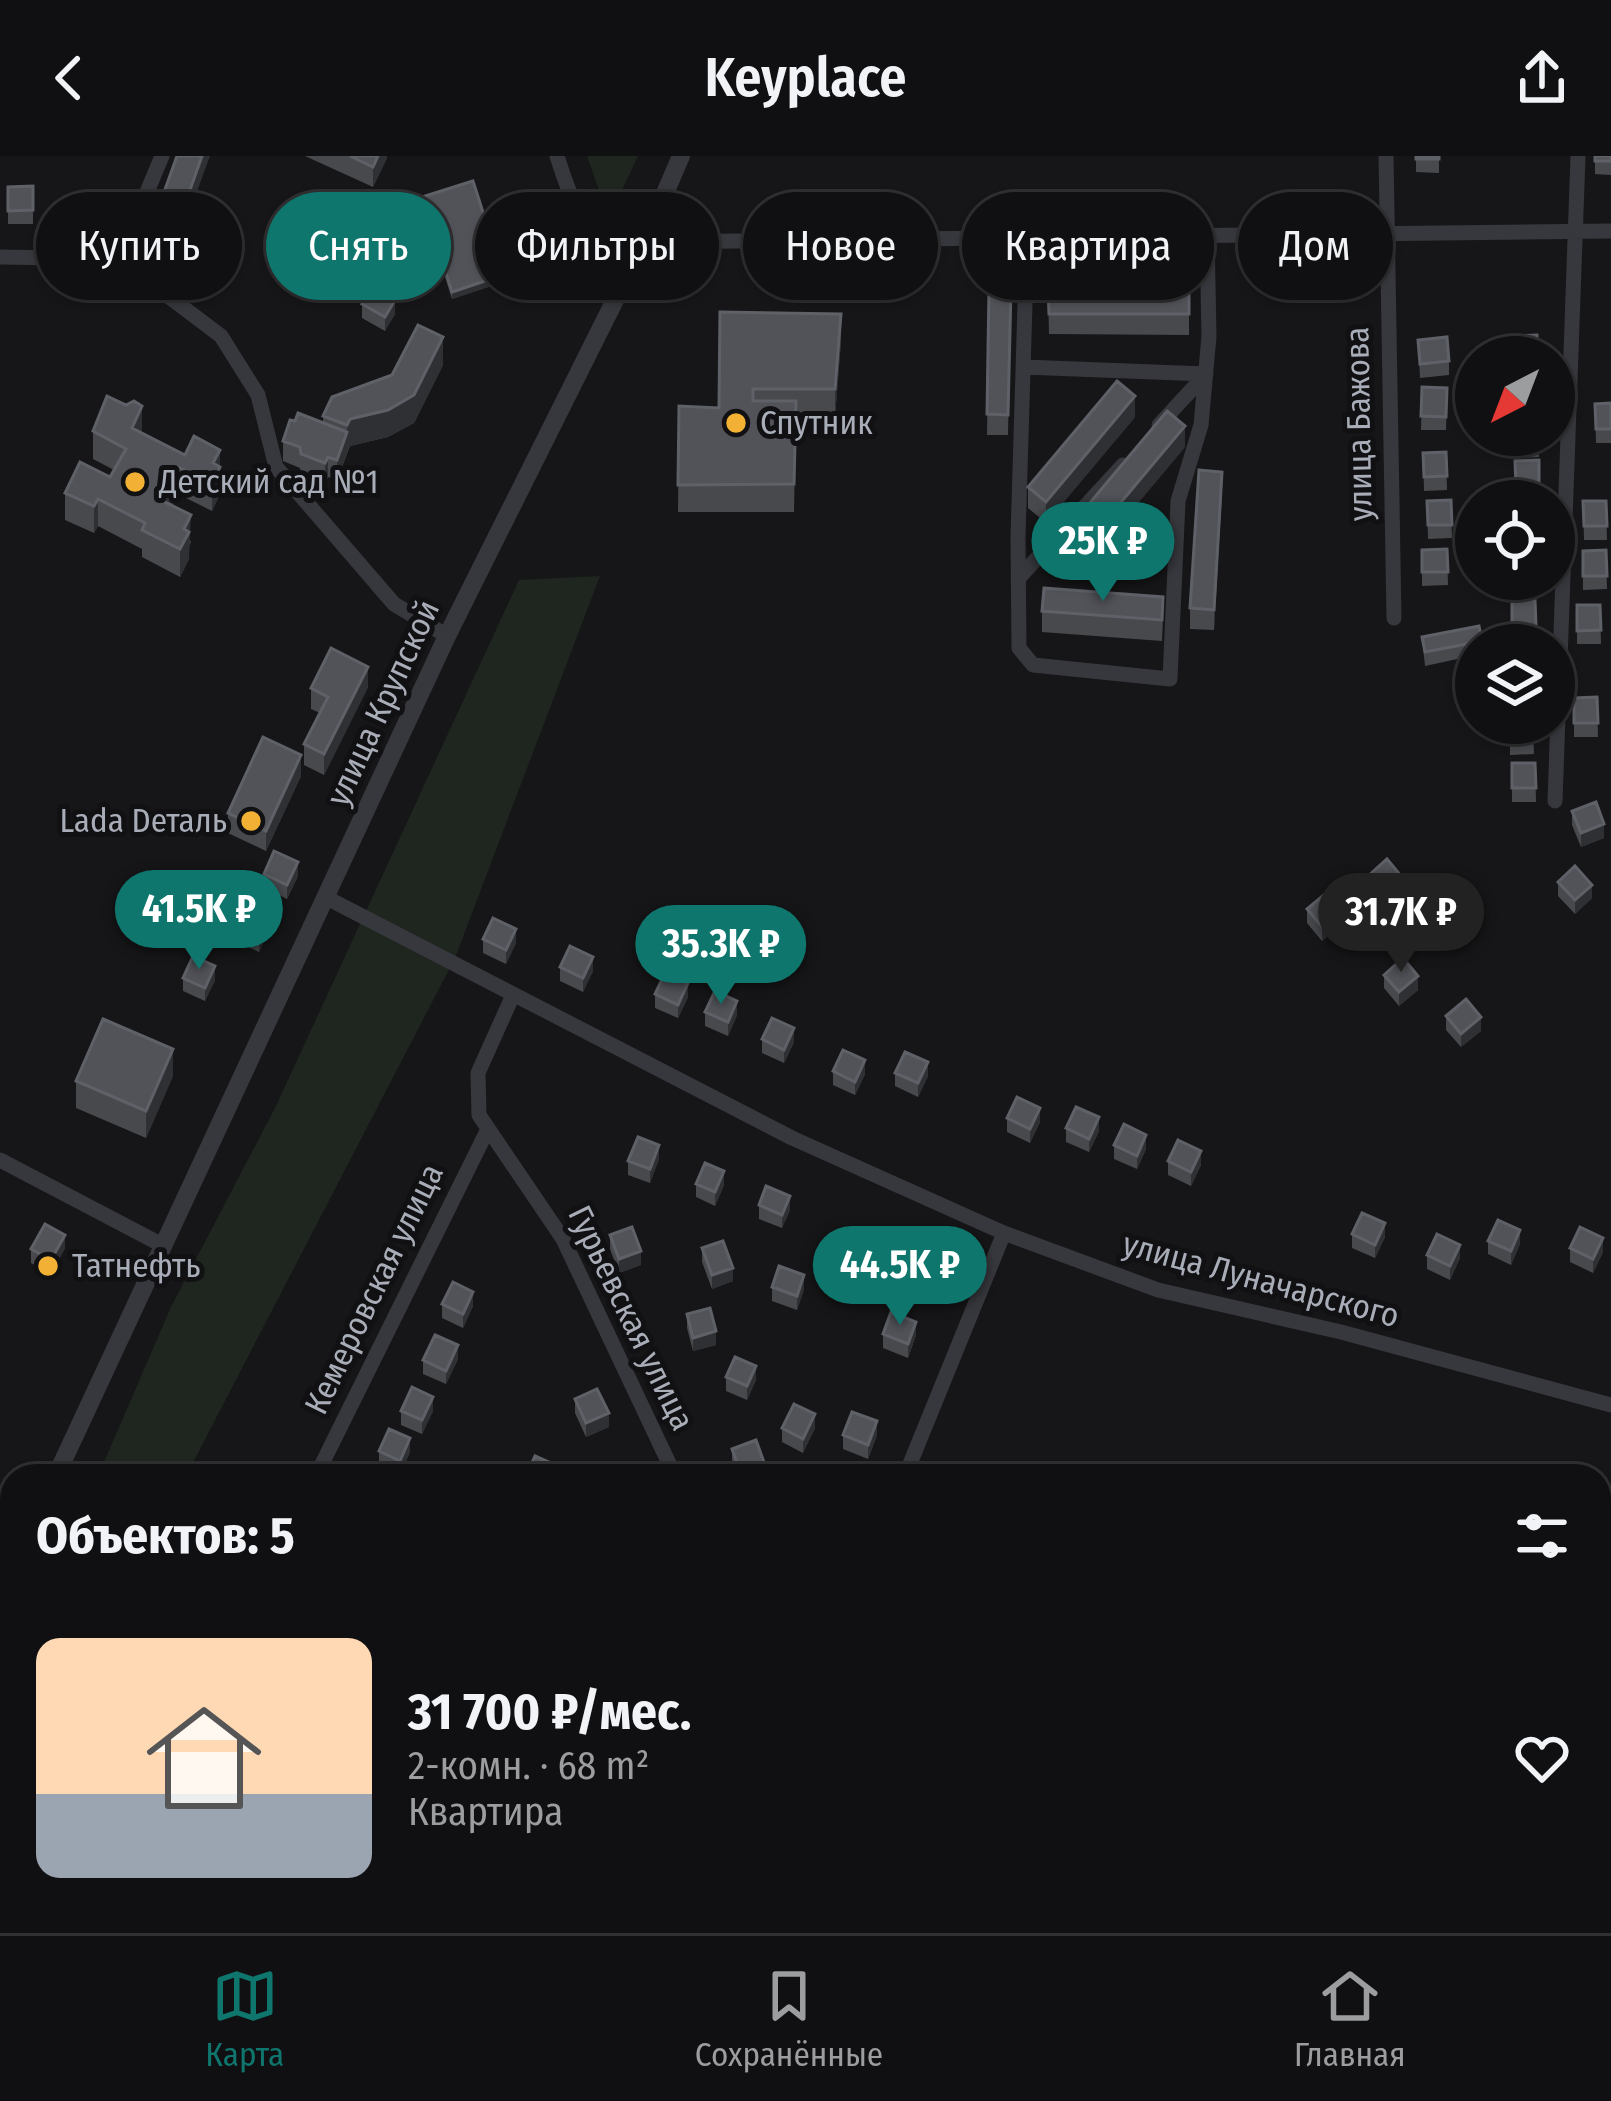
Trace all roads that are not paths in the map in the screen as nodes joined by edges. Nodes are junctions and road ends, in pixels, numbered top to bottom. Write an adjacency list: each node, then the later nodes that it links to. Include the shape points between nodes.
1 (162, 156): 6 (street)
2 (557, 156): 7 (street)
3 (681, 156): 8 (street, улица Крупской)
4 (1385, 156): 9 (street, улица Бажова)
5 (1577, 156): 10 (street)
6 (147, 192)
7 (569, 192)
8 (666, 192)
9 (1385, 192)
10 (1576, 231): 11 (street); 12 (street); 29 (street)
11 (1611, 231)
12 (1393, 233)
13 (962, 238): 14 (street)
14 (719, 241)
15 (0, 257): 16 (street)
16 (36, 258)
17 (173, 300): 28 (street, via 221,336 258,395 276,467 394,604)
18 (615, 300): 28 (street, улица Крупской)
19 (1026, 300): 22 (street)
20 (1207, 300): 23 (street)
21 (1386, 300): 27 (street, улица Бажова)
22 (1023, 367): 23 (street); 26 (street)
23 (1206, 374): 24 (street); 26 (street, via 1202,425 1178,501 1170,679 1034,665 1019,648)
24 (1143, 442)
25 (1127, 460): 26 (street)
26 (1018, 580)
27 (1394, 618)
28 (447, 636): 30 (street, улица Крупской)
29 (1555, 801)
30 (325, 897): 31 (street, улица Луначарского); 35 (street, улица Крупской)
31 (513, 995): 32 (street, Гурьевская улица, via 478,1073 478,1114); 34 (street, улица Луначарского, via 792,1138)
32 (488, 1129): 38 (street, Кемеровская улица); 39 (street, Гурьевская улица, via 563,1239)
33 (0, 1160): 35 (street)
34 (1004, 1233): 36 (street, улица Луначарского, via 1157,1289); 40 (street)
35 (164, 1246): 37 (street, улица Крупской)
36 (1611, 1405)
37 (62, 1464)
38 (322, 1464)
39 (669, 1464)
40 (910, 1464)

